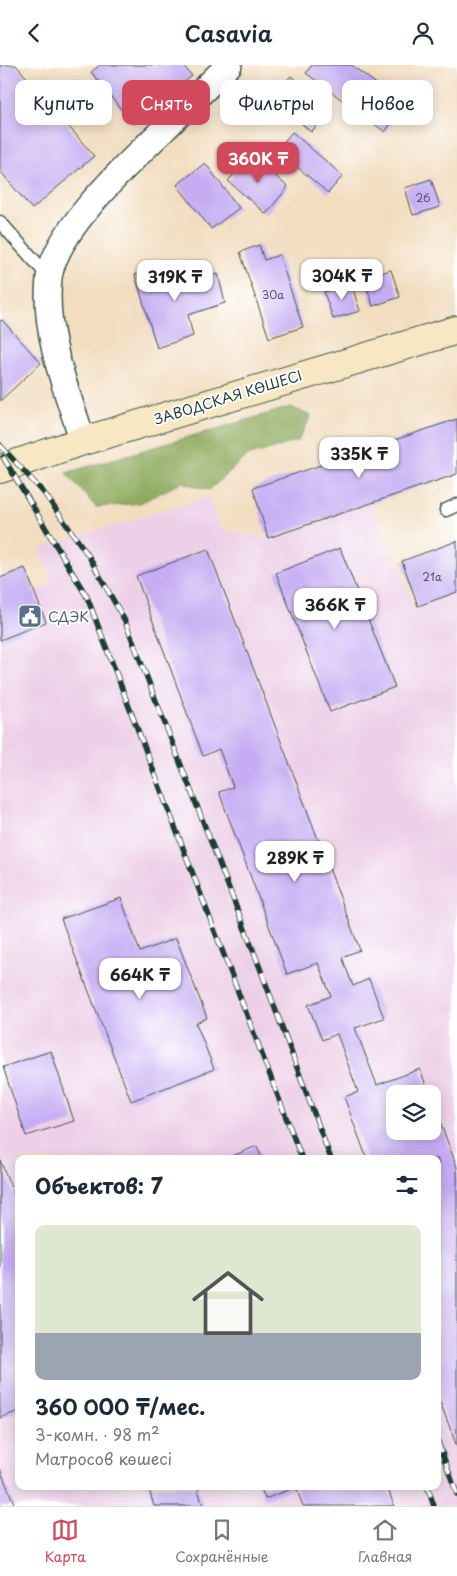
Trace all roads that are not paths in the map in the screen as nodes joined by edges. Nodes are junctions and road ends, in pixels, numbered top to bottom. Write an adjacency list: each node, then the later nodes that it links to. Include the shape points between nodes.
1 (229, 65): 3 (street, via 95,199 66,236)
2 (0, 222): 3 (lane)
3 (49, 277): 5 (street, via 52,341)
4 (457, 330): 5 (street, ЗАВОДСКАЯ КӨШЕСІ)
5 (83, 441): 6 (street, ЗАВОДСКАЯ КӨШЕСІ)
6 (0, 469)

